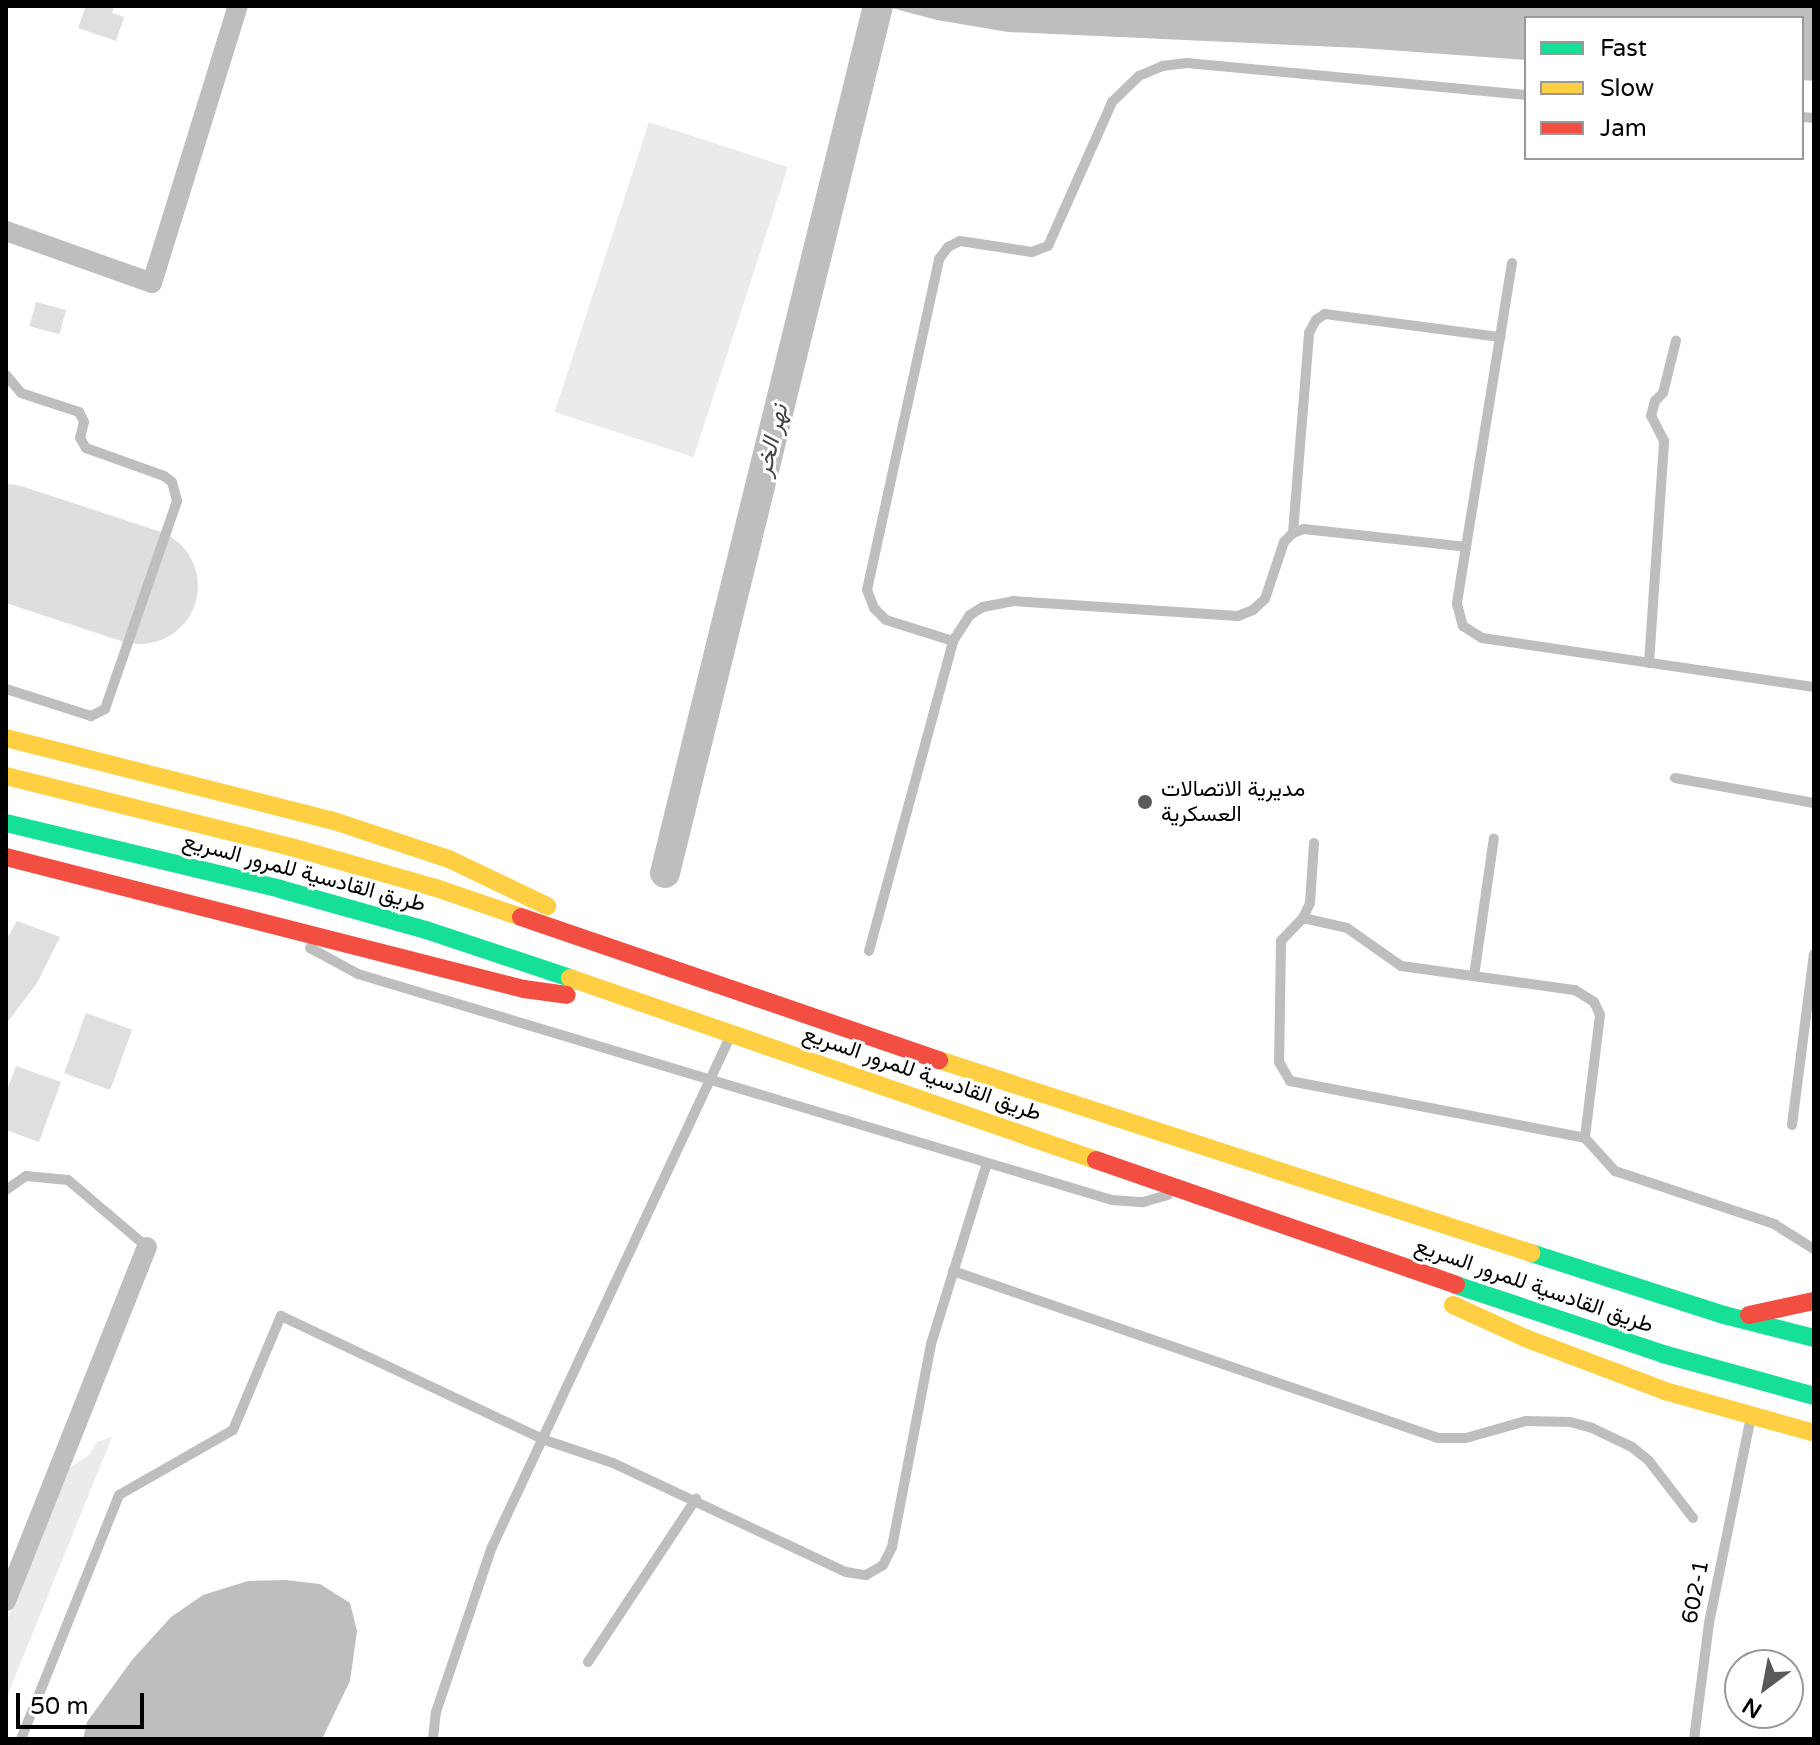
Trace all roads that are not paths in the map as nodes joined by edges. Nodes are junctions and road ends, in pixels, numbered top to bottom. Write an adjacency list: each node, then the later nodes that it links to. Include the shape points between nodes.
1 (238, 6): 3 (street, via 152,283)
2 (1524, 95): 10 (lane, via 1187,63 1162,66 1139,76 1112,102 1048,246 1032,252 960,241 948,247 939,259 867,580 870,599 886,620)
3 (6, 231)
4 (1512, 263): 5 (lane)
5 (1500, 337): 8 (lane, via 1325,314 1316,320 1309,333); 9 (lane)
6 (1676, 341): 11 (lane, via 1663,393 1651,416 1664,441)
7 (6, 375): 13 (lane, via 21,393 79,412 86,448 164,476 172,482 177,501 105,709 91,716)
8 (1293, 533): 9 (lane, via 1311,529); 10 (lane, via 1284,542 1265,599 1245,614 998,602 970,615)
9 (1466, 547): 11 (lane, via 1457,612 1469,631 1482,638)
10 (953, 641): 24 (lane)
11 (1649, 663): 12 (lane)
12 (1814, 687)
13 (6, 689)
14 (6, 738): 26 (highway, via 331,820 449,859)
15 (6, 776): 26 (highway, طريق القادسية للمرور السريع, via 436,888)
16 (1675, 778): 17 (lane)
17 (1814, 803)
18 (6, 823): 29 (highway, طريق القادسية للمرور السريع, via 426,930)
19 (1494, 838): 28 (lane)
20 (1314, 843): 22 (lane, via 1310,903)
21 (6, 857): 23 (highway)
22 (1303, 918): 28 (lane, via 1347,928 1401,966); 33 (lane, via 1281,941 1279,1062 1290,1081)
23 (288, 928): 29 (highway, via 524,989); 31 (lane, via 313,951 358,974)
24 (869, 951)
25 (1814, 954): 27 (lane)
26 (670, 968): 42 (highway, طريق القادسية للمرور السريع, via 1142,1129)
27 (1813, 972): 32 (lane)
28 (1474, 976): 33 (lane, via 1575,990 1594,1002 1600,1015)
29 (660, 1008): 30 (highway, طريق القادسية للمرور السريع)
30 (732, 1034): 31 (lane); 35 (highway, طريق القادسية للمرور السريع)
31 (712, 1080): 34 (lane); 47 (lane)
32 (1792, 1125)
33 (1585, 1138): 38 (lane, via 1615,1171 1774,1224)
34 (987, 1163): 35 (lane, via 1121,1202 1156,1200); 39 (lane)
35 (1179, 1189): 40 (highway, طريق القادسية للمرور السريع)
36 (6, 1190): 37 (lane, via 26,1176 68,1180)
37 (147, 1247): 50 (street)
38 (1814, 1249)
39 (953, 1271): 48 (lane, via 931,1344 892,1547 883,1565 866,1575 846,1572); 49 (lane, via 1438,1438 1466,1438 1526,1421 1592,1428 1649,1461)
40 (1427, 1275): 44 (highway, طريق القادسية للمرور السريع, via 1663,1354); 45 (highway, via 1441,1298 1525,1338 1665,1391)
41 (1814, 1301): 42 (highway, via 1756,1315)
42 (1724, 1315): 43 (highway, طريق القادسية للمرور السريع)
43 (1814, 1338)
44 (1814, 1396)
45 (1751, 1416): 46 (highway); 54 (lane, 602-1, via 1709,1623)
46 (1814, 1433)
47 (542, 1439): 48 (lane); 52 (lane, via 281,1316 233,1430 119,1495); 53 (lane, via 492,1547 436,1712)
48 (696, 1499): 51 (lane)
49 (1693, 1518)
50 (6, 1601)
51 (588, 1662)
52 (21, 1739)
53 (433, 1739)
54 (1694, 1739)

